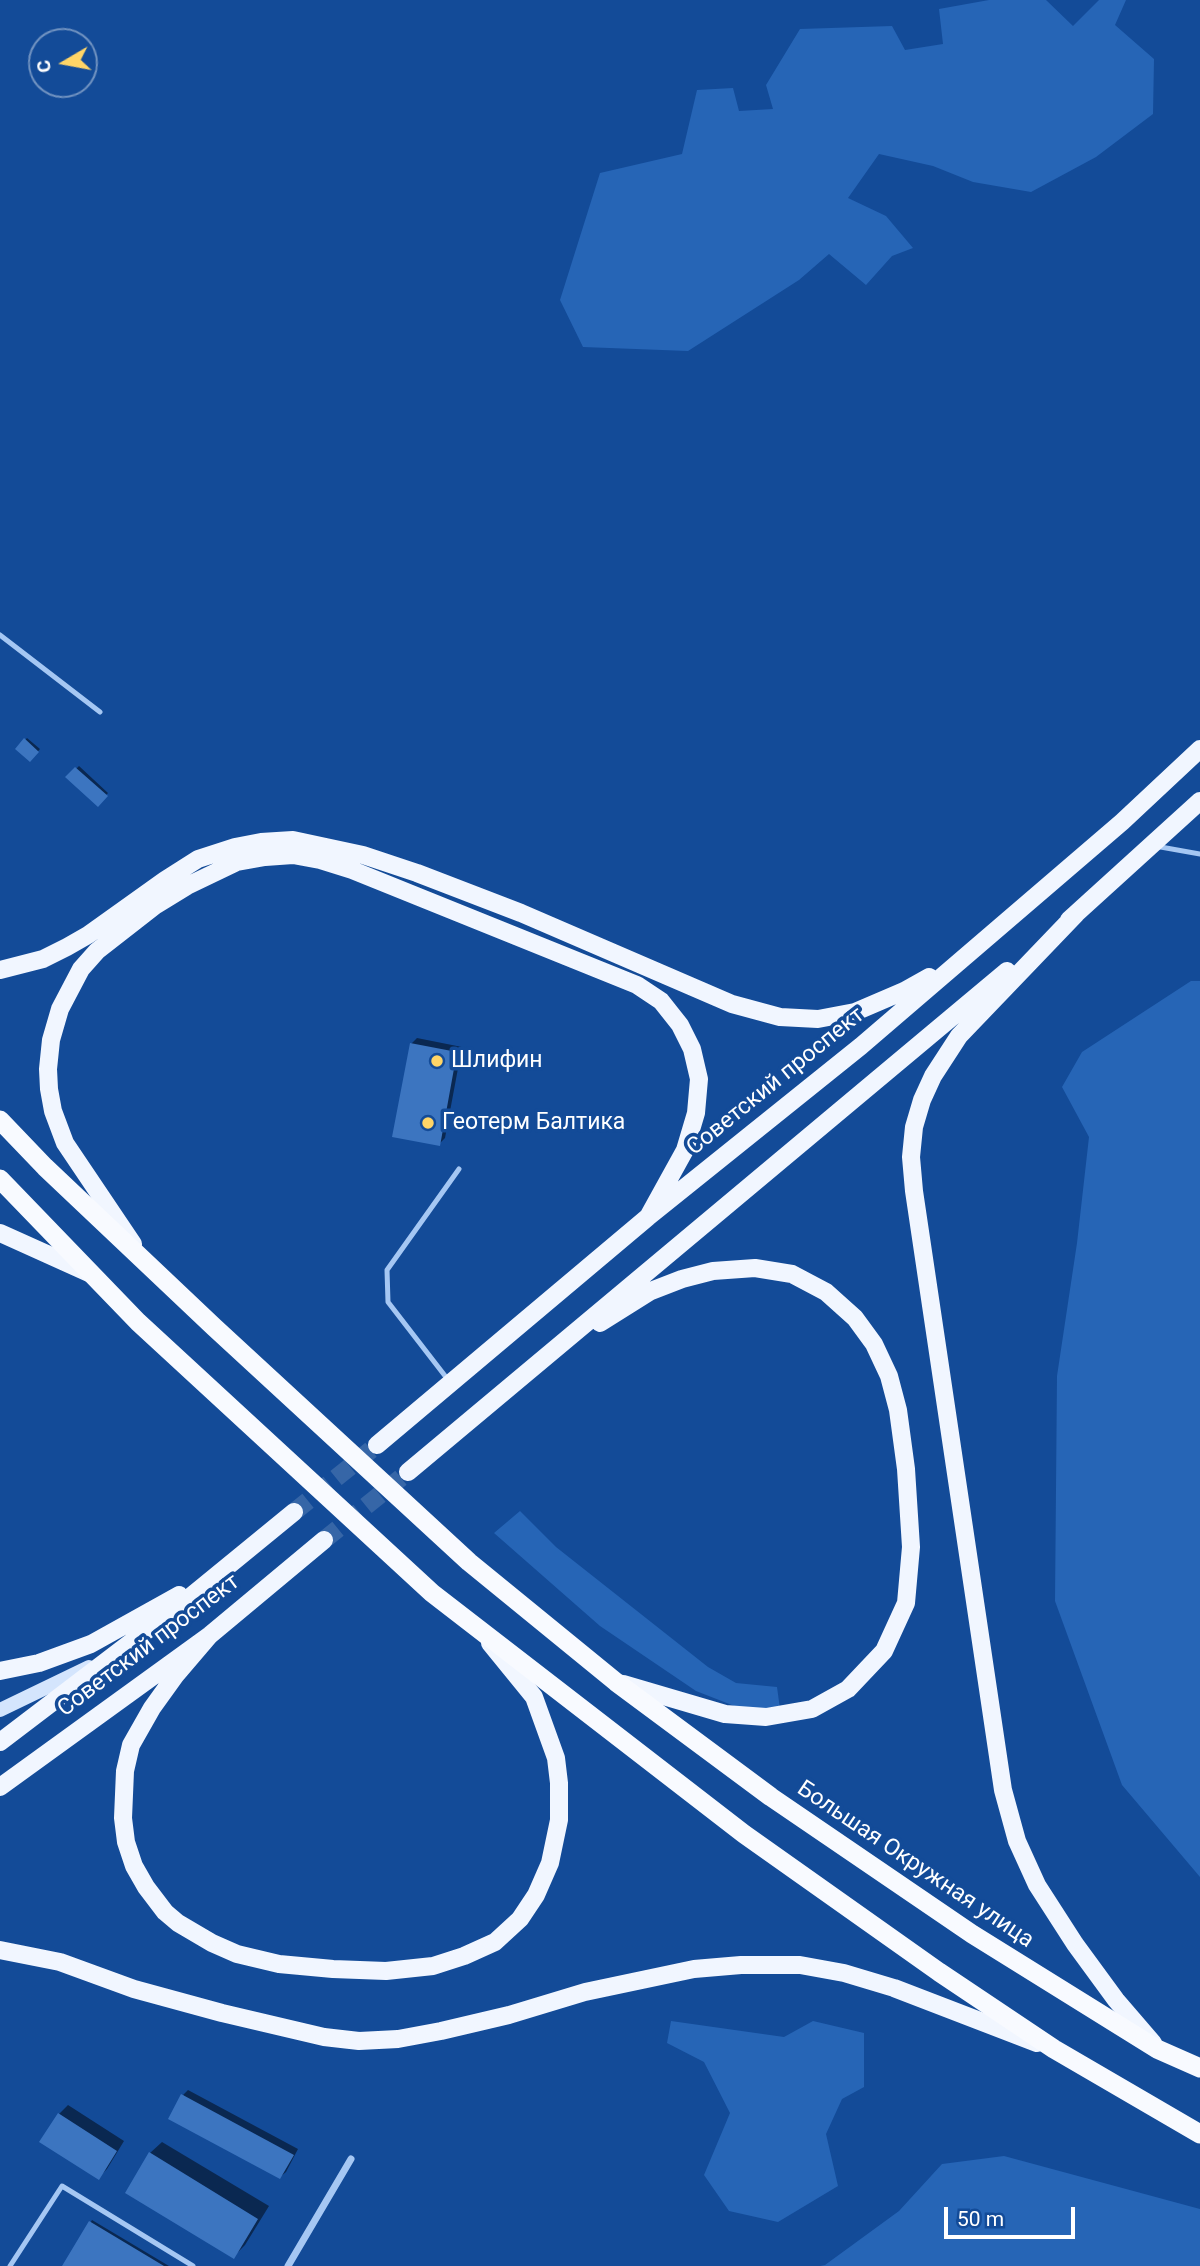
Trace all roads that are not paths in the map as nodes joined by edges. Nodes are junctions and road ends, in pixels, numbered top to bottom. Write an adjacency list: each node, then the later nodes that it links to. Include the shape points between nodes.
1 (0, 635): 2 (lane)
2 (100, 712)
3 (1200, 749): 8 (main road, Советский проспект)
4 (1200, 801): 5 (main road)
5 (1152, 846): 6 (lane); 7 (main road)
6 (1200, 854)
7 (1076, 914): 18 (main road); 34 (main road, via 959,1036 922,1100 911,1157 1003,1790 1017,1840 1037,1885 1075,1944)
8 (968, 954): 9 (main road, via 904,991 855,1012 818,1019 780,1017 732,1004 417,873 363,855 293,840 235,847 198,859 67,947); 13 (main road, Советский проспект)
9 (0, 970)
10 (0, 1120): 15 (highway)
11 (459, 1169): 17 (lane, via 387,1270 388,1301)
12 (0, 1179): 16 (highway)
13 (648, 1217): 15 (main road, via 685,1150 696,1113 699,1079 692,1049 661,1001 637,985 352,870 293,855 265,857 237,862 156,905 97,951 60,1009 48,1069 57,1122 65,1143); 17 (main road, Советский проспект)
14 (0, 1233): 16 (main road)
15 (145, 1262): 28 (highway, Большая Окружная улица, via 469,1562)
16 (93, 1275): 24 (highway, via 138,1322 432,1592)
17 (451, 1383): 19 (main road, Советский проспект)
18 (513, 1383): 20 (main road); 28 (main road, via 651,1291 713,1271 755,1268 792,1274 826,1292 855,1318 889,1376 906,1469 911,1547 906,1603 884,1651 848,1689 811,1709 784,1716 725,1714)
19 (377, 1445)
20 (408, 1472)
21 (294, 1512): 23 (main road, Советский проспект)
22 (324, 1540): 25 (main road, Советский проспект)
23 (225, 1569): 26 (main road, Советский проспект); 27 (main road, via 91,1644)
24 (475, 1625): 25 (main road, via 534,1697 556,1758 559,1819 550,1863 520,1919 495,1942 433,1966 386,1971 279,1964 212,1944 178,1923 134,1866 123,1818 131,1745 175,1675); 33 (highway, via 744,1833)
25 (209, 1635): 31 (main road, Советский проспект)
26 (124, 1649): 29 (main road); 30 (main road, Советский проспект)
27 (0, 1671)
28 (616, 1682): 34 (highway, Большая Окружная улица, via 879,1872)
29 (0, 1710)
30 (0, 1742)
31 (0, 1787)
32 (0, 1950): 33 (main road, via 60,1962 134,1989 235,2017 359,2041 441,2031 585,1992 694,1969 800,1965 894,1988)
33 (1054, 2049): 36 (highway)
34 (1157, 2049): 35 (highway, Большая Окружная улица)
35 (1200, 2068)
36 (1200, 2134)
37 (351, 2159): 40 (street)
38 (9, 2266): 39 (lane, via 62,2186)
39 (193, 2266)
40 (288, 2266)

